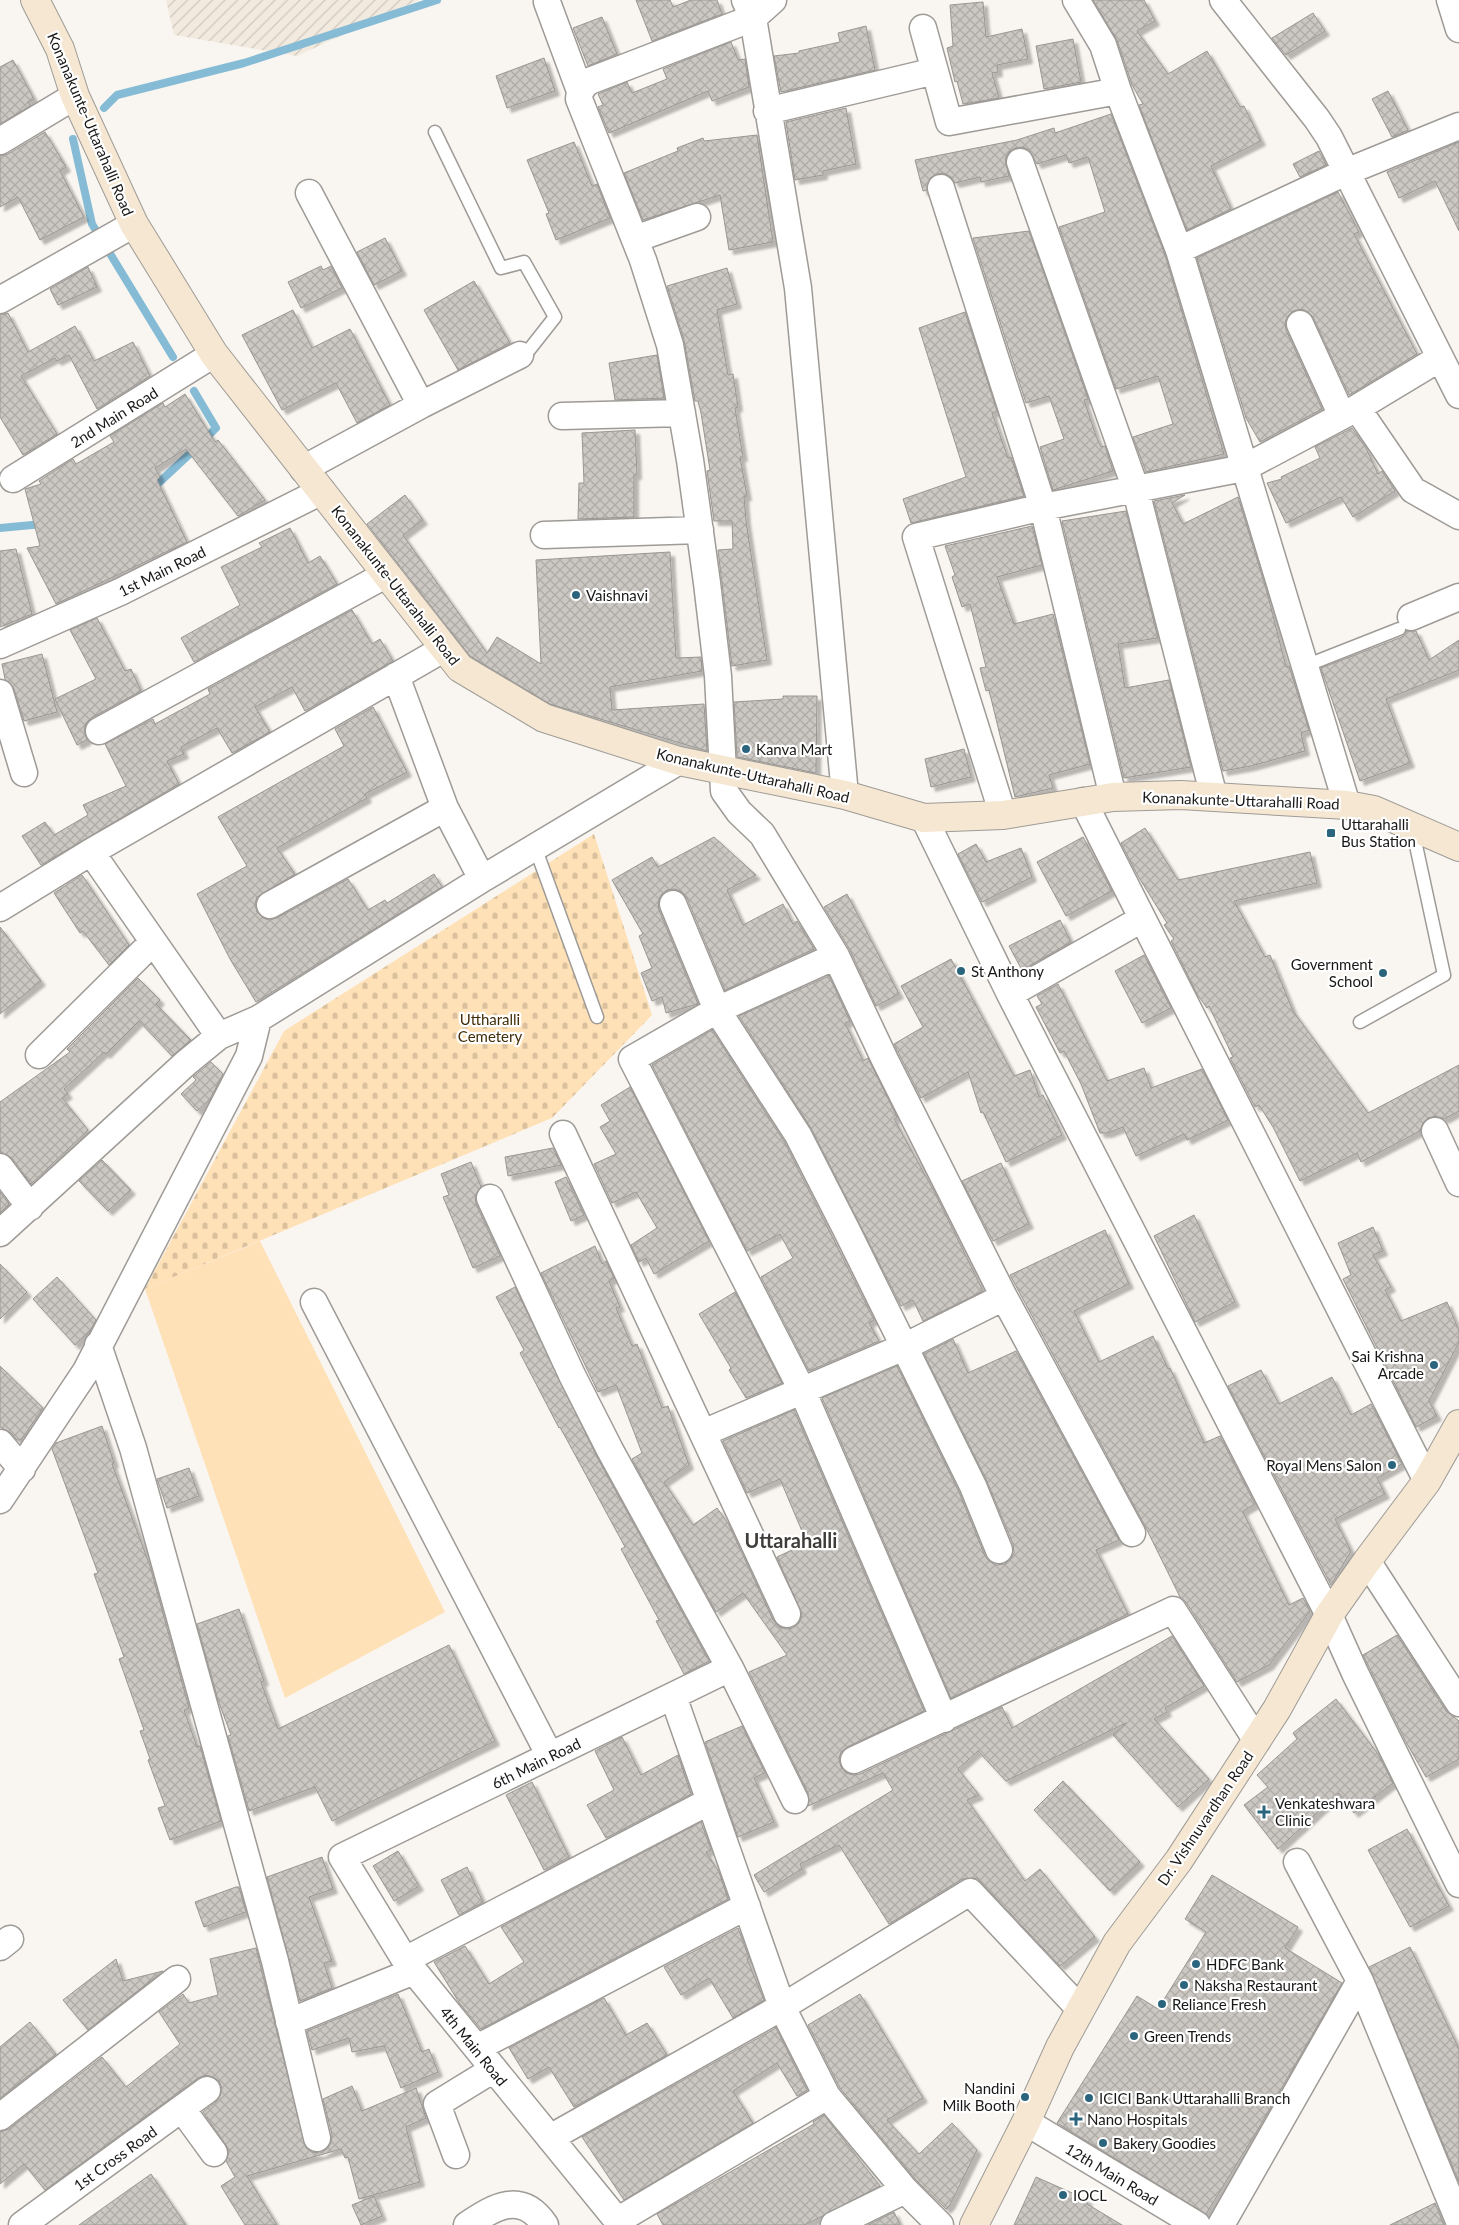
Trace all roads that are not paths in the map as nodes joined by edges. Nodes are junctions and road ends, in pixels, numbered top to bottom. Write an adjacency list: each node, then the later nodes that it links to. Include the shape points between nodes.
1 (35, 0): 13 (main road, Konanakunte-Uttarahalli Road, via 60,48)
2 (772, 0): 7 (street)
3 (1076, 0): 12 (street, via 1103,45)
4 (1222, 0): 19 (street, via 1317,119)
5 (1450, 0): 9 (street)
6 (547, 2): 11 (street)
7 (749, 9): 11 (street, via 587,82); 14 (street)
8 (923, 28): 10 (street)
9 (1459, 29)
10 (935, 71): 12 (street, via 949,122); 14 (street)
11 (580, 91): 24 (street, via 581,105)
12 (1118, 91): 25 (street)
13 (75, 96): 17 (street); 23 (main road, Konanakunte-Uttarahalli Road)
14 (768, 111): 57 (street, via 798,288)
15 (1459, 126): 19 (street)
16 (435, 132): 29 (lane, via 501,268 524,262 555,317 529,350)
17 (0, 141)
18 (1020, 162): 39 (street)
19 (1346, 172): 25 (street); 30 (street)
20 (941, 188): 41 (street)
21 (309, 193): 32 (street)
22 (697, 217): 24 (street)
23 (113, 236): 26 (street); 28 (main road, Konanakunte-Uttarahalli Road)
24 (635, 239): 34 (street, via 670,345)
25 (1179, 250): 36 (street)
26 (0, 300)
27 (1300, 324): 33 (street)
28 (214, 354): 37 (main road, Konanakunte-Uttarahalli Road); 38 (street, 2nd Main Road)
29 (520, 355): 32 (street)
30 (1440, 358): 31 (street); 33 (street)
31 (1459, 395)
32 (421, 405): 37 (street)
33 (1350, 412): 36 (street); 42 (street, via 1413,490)
34 (682, 413): 35 (street); 43 (street)
35 (562, 416)
36 (1244, 468): 39 (street); 50 (street)
37 (303, 469): 40 (main road, Konanakunte-Uttarahalli Road)
38 (13, 479)
39 (1136, 487): 41 (street); 59 (street)
40 (322, 491): 45 (main road, Konanakunte-Uttarahalli Road); 48 (street, 1st Main Road, via 120,592)
41 (1043, 507): 58 (street); 63 (street, via 916,537)
42 (1459, 516)
43 (700, 530): 44 (street); 55 (street, via 718,676)
44 (544, 534)
45 (387, 574): 49 (main road, Konanakunte-Uttarahalli Road); 53 (street)
46 (1459, 597): 47 (street)
47 (1405, 623): 50 (lane)
48 (0, 644)
49 (445, 648): 51 (street); 54 (main road, Konanakunte-Uttarahalli Road, via 460,668 544,718)
50 (1305, 666): 61 (street)
51 (396, 676): 62 (street); 68 (street)
52 (0, 693): 56 (street)
53 (99, 731)
54 (679, 761): 55 (main road, Konanakunte-Uttarahalli Road); 66 (street)
55 (722, 771): 57 (main road, Konanakunte-Uttarahalli Road); 75 (street, via 724,791 739,812 762,834)
56 (24, 772)
57 (845, 796): 64 (main road, Konanakunte-Uttarahalli Road)
58 (1112, 797): 59 (main road, Konanakunte-Uttarahalli Road); 60 (main road, Konanakunte-Uttarahalli Road)
59 (1214, 797): 61 (main road, Konanakunte-Uttarahalli Road)
60 (1083, 801): 63 (main road, Konanakunte-Uttarahalli Road); 73 (street)
61 (1347, 804): 65 (main road, Konanakunte-Uttarahalli Road, via 1374,810)
62 (445, 808): 69 (street); 71 (street)
63 (1003, 815): 64 (main road, Konanakunte-Uttarahalli Road)
64 (924, 818): 76 (street)
65 (1412, 827): 67 (main road, Konanakunte-Uttarahalli Road); 80 (lane, via 1444,974)
66 (535, 848): 69 (street); 78 (lane)
67 (1459, 848)
68 (91, 852): 72 (street); 74 (street)
69 (482, 879): 79 (street)
70 (673, 904): 77 (street)
71 (270, 905)
72 (0, 908)
73 (1142, 919): 76 (street); 99 (street)
74 (154, 942): 81 (street); 82 (street)
75 (836, 956): 77 (street); 90 (street)
76 (1010, 994): 105 (street)
77 (717, 1010): 93 (street, via 798,1135); 94 (street, via 632,1059)
78 (597, 1017)
79 (258, 1019): 81 (street); 92 (street, via 250,1056)
80 (1360, 1022)
81 (219, 1036): 88 (street, via 134,1108)
82 (39, 1054)
83 (1435, 1131): 86 (street)
84 (563, 1134): 96 (street)
85 (0, 1167): 88 (street)
86 (1459, 1184)
87 (490, 1198): 106 (street, via 597,1425)
88 (30, 1206): 89 (street)
89 (0, 1234)
90 (1004, 1297): 93 (street); 101 (street)
91 (314, 1302): 111 (street)
92 (98, 1345): 98 (street, via 86,1370); 124 (street, via 133,1448)
93 (904, 1347): 94 (street); 102 (street, via 974,1486)
94 (802, 1390): 96 (street); 109 (street)
95 (1459, 1424): 99 (main road, Dr. Vishnuvardhan Road)
96 (703, 1433): 104 (street)
97 (0, 1443): 98 (street)
98 (22, 1469): 100 (street)
99 (1427, 1481): 103 (main road, Dr. Vishnuvardhan Road)
100 (0, 1500)
101 (1132, 1533)
102 (1000, 1550)
103 (1366, 1561): 105 (main road, Dr. Vishnuvardhan Road); 108 (street)
104 (787, 1614)
105 (1329, 1615): 110 (main road, Dr. Vishnuvardhan Road); 117 (street)
106 (730, 1668): 107 (street, 6th Main Road); 113 (street)
107 (673, 1696): 111 (street, 6th Main Road); 114 (street)
108 (1459, 1703)
109 (944, 1719): 110 (street, via 1173,1610); 112 (street)
110 (1257, 1741): 123 (main road, Dr. Vishnuvardhan Road, via 1178,1860 1116,1943)
111 (550, 1756): 115 (street, 6th Main Road)
112 (854, 1760)
113 (795, 1800)
114 (710, 1801): 118 (street); 119 (street)
115 (342, 1857): 119 (street, 4th Main Road)
116 (1297, 1862): 121 (street)
117 (1459, 1884)
118 (747, 1906): 122 (street); 125 (street)
119 (409, 1966): 124 (street); 125 (street, 4th Main Road)
120 (177, 1979): 130 (street)
121 (1360, 1981): 138 (street); 146 (street)
122 (782, 2007): 123 (street, via 970,1892); 128 (street); 133 (street)
123 (1080, 2009): 131 (main road, Dr. Vishnuvardhan Road)
124 (289, 2022): 132 (street)
125 (477, 2048): 126 (street, 4th Main Road)
126 (494, 2069): 133 (street, 4th Main Road); 135 (street, via 437,2104)
127 (207, 2090): 129 (street, 1st Cross Road)
128 (827, 2096): 136 (street); 137 (street)
129 (182, 2109): 134 (street); 139 (street, 1st Cross Road)
130 (0, 2117)
131 (1026, 2122): 144 (main road, Dr. Vishnuvardhan Road); 145 (street, 12th Main Road)
132 (317, 2138)
133 (550, 2138): 137 (street, 4th Main Road)
134 (214, 2153)
135 (456, 2154)
136 (905, 2190): 142 (street); 143 (street)
137 (619, 2223)
138 (1458, 2223)
139 (22, 2225)
140 (467, 2225): 141 (street, via 492,2208 506,2204 521,2206)
141 (545, 2225)
142 (834, 2225)
143 (940, 2225)
144 (974, 2225)
145 (1197, 2225)
146 (1221, 2225)

